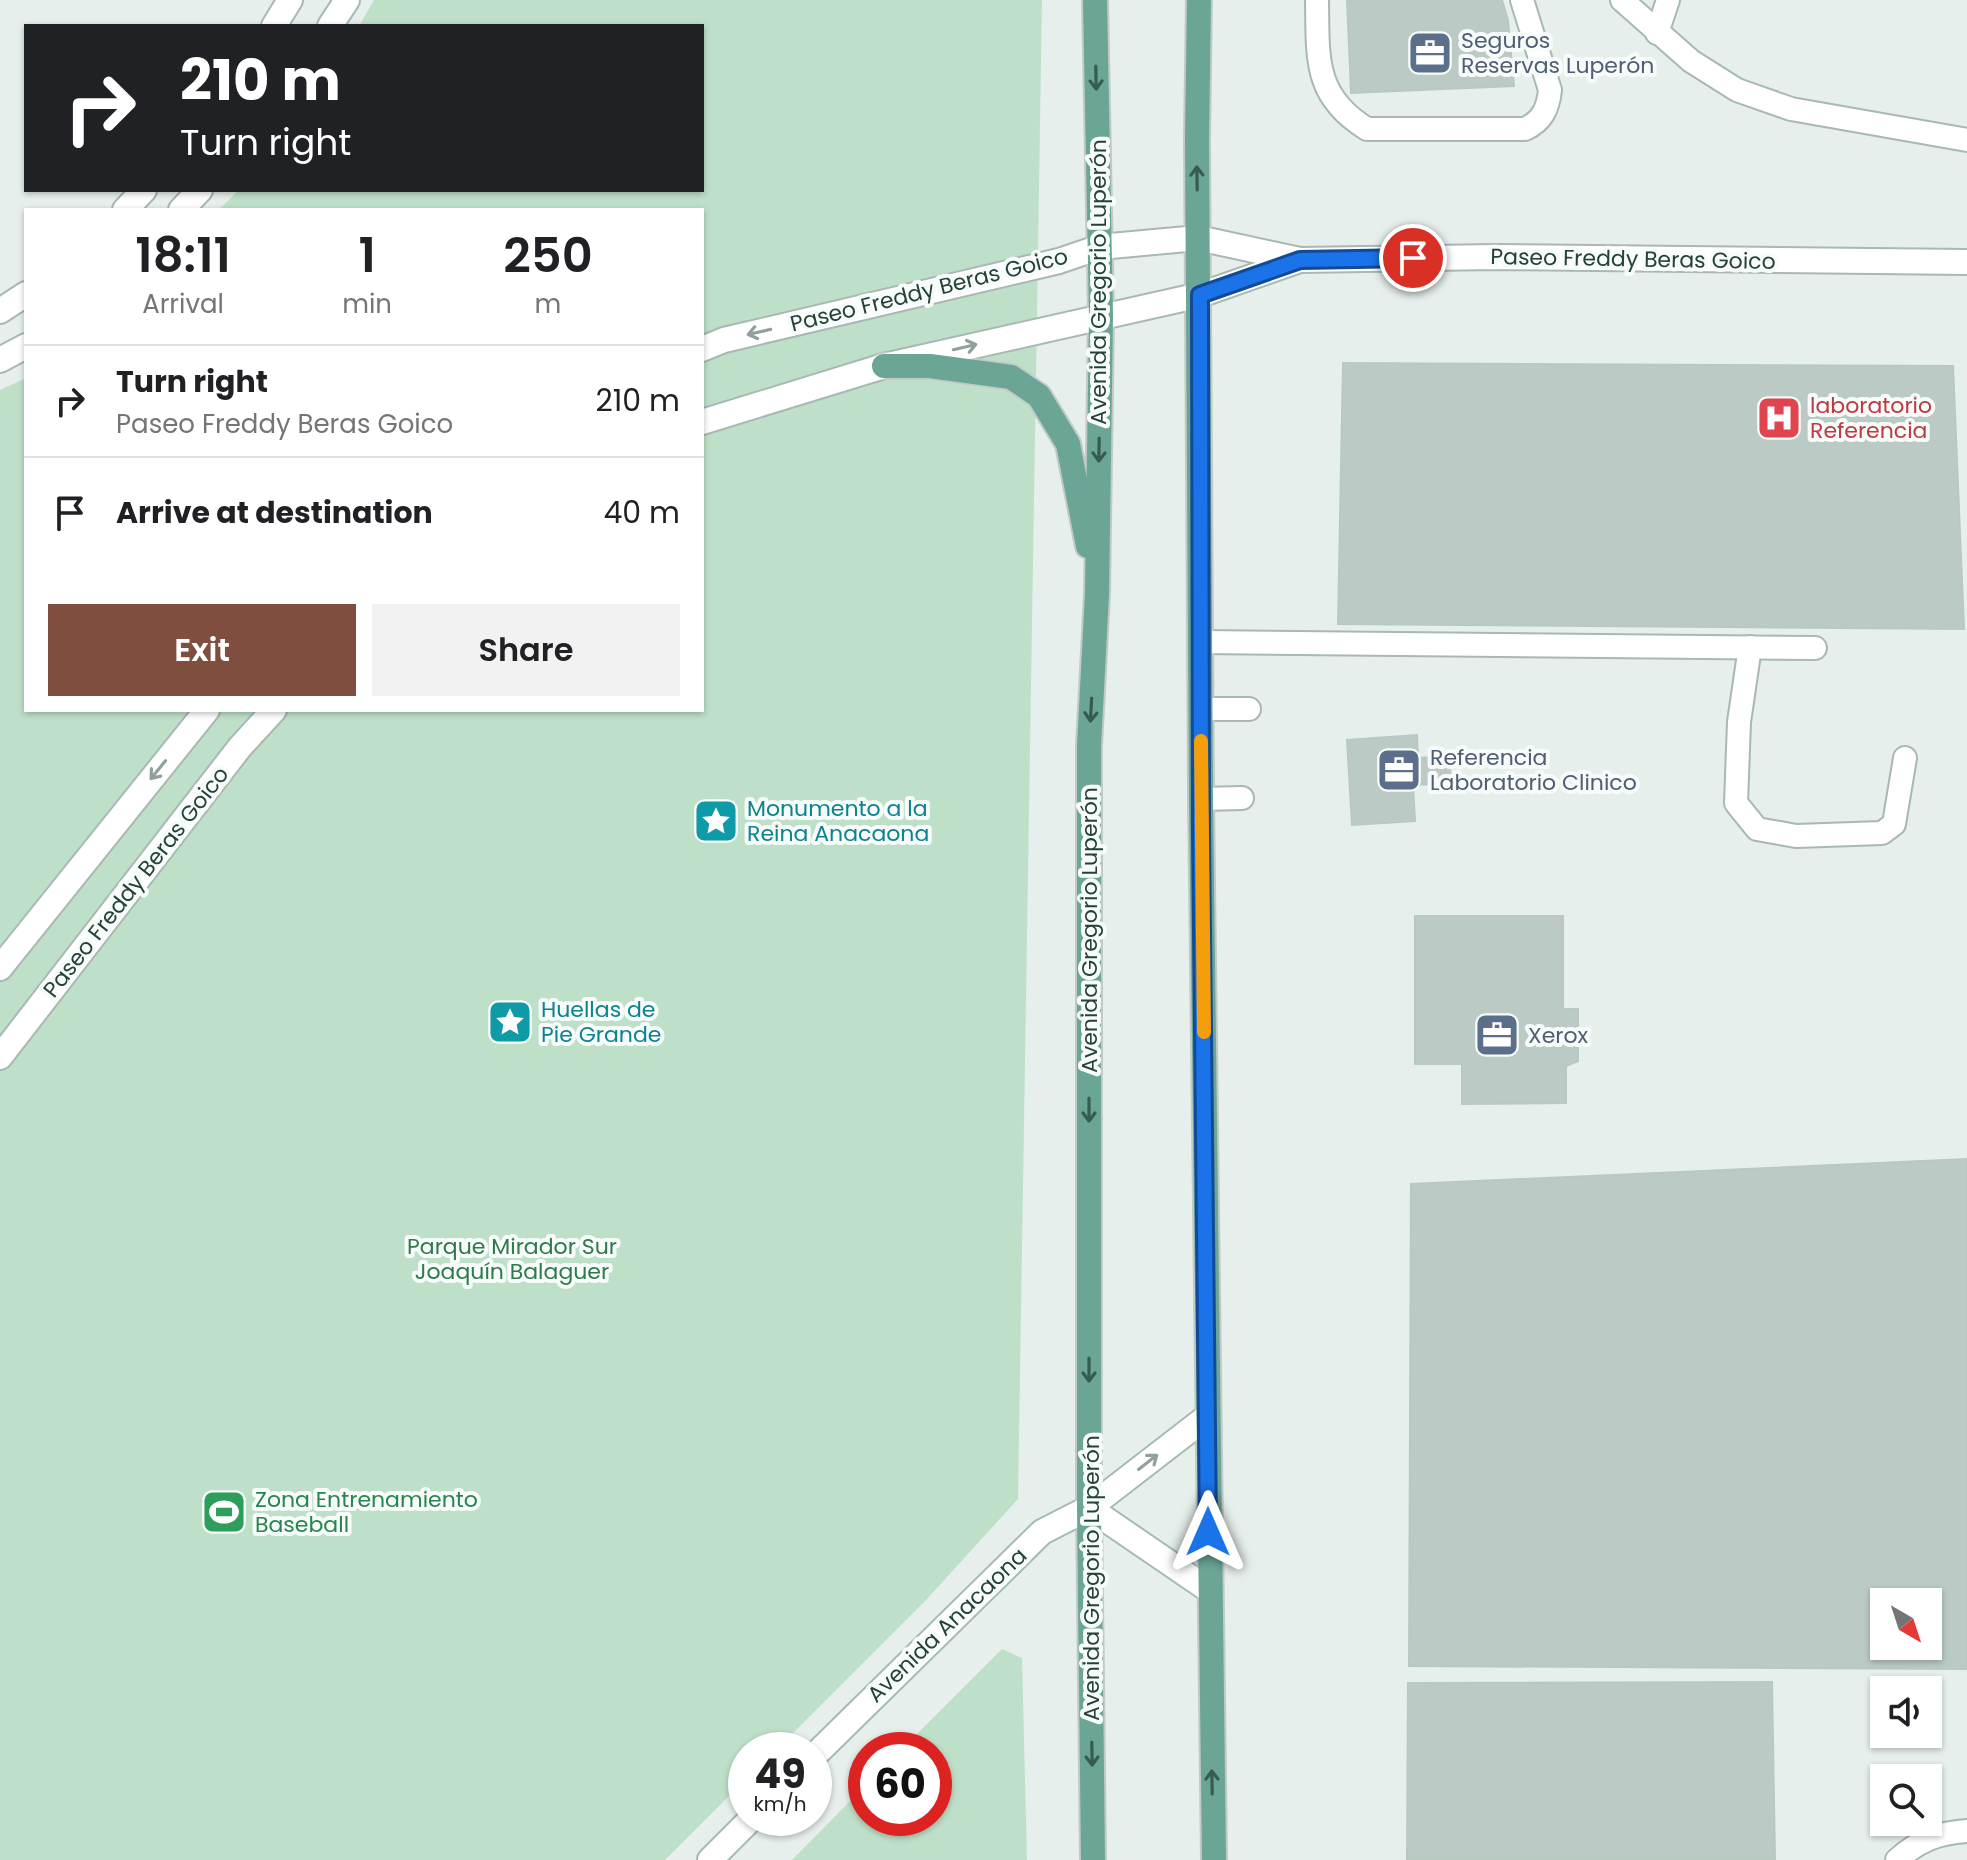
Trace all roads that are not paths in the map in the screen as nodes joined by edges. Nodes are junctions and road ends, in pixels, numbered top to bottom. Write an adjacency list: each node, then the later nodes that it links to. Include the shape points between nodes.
1 (290, 0): 9 (street)
2 (347, 0): 10 (street)
3 (1095, 0): 18 (main road, Avenida Gregorio Luperón, one-way to 18)
4 (1199, 0): 17 (main road, one-way to 4)
5 (1317, 0): 6 (lane, via 1323,82 1348,118 1367,129 1525,129 1544,115 1550,90)
6 (1522, 0)
7 (1622, 0): 11 (lane)
8 (1668, 0): 11 (lane)
9 (275, 24)
10 (331, 24)
11 (1657, 33): 12 (lane, via 1691,61 1750,95 1791,109)
12 (1967, 140)
13 (142, 192): 15 (street)
14 (198, 192): 16 (street)
15 (127, 208)
16 (183, 208)
17 (1198, 238): 18 (street, Paseo Freddy Beras Goico); 19 (street, Paseo Freddy Beras Goico); 22 (main road)
18 (1100, 247): 24 (main road, Avenida Gregorio Luperón); 26 (street, Paseo Freddy Beras Goico, one-way to 26)
19 (1300, 260): 20 (street, Paseo Freddy Beras Goico); 22 (street, Paseo Freddy Beras Goico)
20 (1967, 262)
21 (24, 295): 23 (street)
22 (1200, 295): 24 (street, Paseo Freddy Beras Goico); 31 (main road)
23 (0, 311)
24 (1101, 316): 28 (street, Paseo Freddy Beras Goico, one-way to 24); 30 (main road, Avenida Gregorio Luperón, one-way to 30)
25 (24, 347): 27 (street)
26 (704, 348)
27 (0, 360)
28 (884, 366): 29 (street, Paseo Freddy Beras Goico); 30 (main road, via 1011,377 1039,396 1068,444)
29 (704, 421)
30 (1097, 594): 44 (main road, Avenida Gregorio Luperón, one-way to 44, via 1089,746)
31 (1200, 642): 32 (lane); 34 (main road)
32 (1750, 647): 33 (lane); 38 (lane, via 1739,722 1736,803 1757,829 1796,836 1882,833 1894,824)
33 (1815, 648)
34 (1201, 709): 35 (lane); 40 (main road)
35 (1249, 709)
36 (205, 712): 41 (street, one-way to 41)
37 (272, 712): 42 (street, Paseo Freddy Beras Goico)
38 (1905, 758)
39 (1242, 798): 40 (lane)
40 (1201, 799): 43 (main road)
41 (0, 968)
42 (0, 1057)
43 (1208, 1416): 44 (street, Avenida Anacaona, one-way to 43); 45 (main road)
44 (1089, 1508): 45 (street); 46 (street, Avenida Anacaona, via 1042,1532); 50 (main road, Avenida Gregorio Luperón, one-way to 50)
45 (1209, 1590): 51 (main road, one-way to 45)
46 (832, 1738)
47 (1967, 1831): 52 (lane, via 1942,1833)
48 (734, 1836): 49 (street)
49 (710, 1860)
50 (1093, 1860)
51 (1214, 1860)
52 (1897, 1860)

